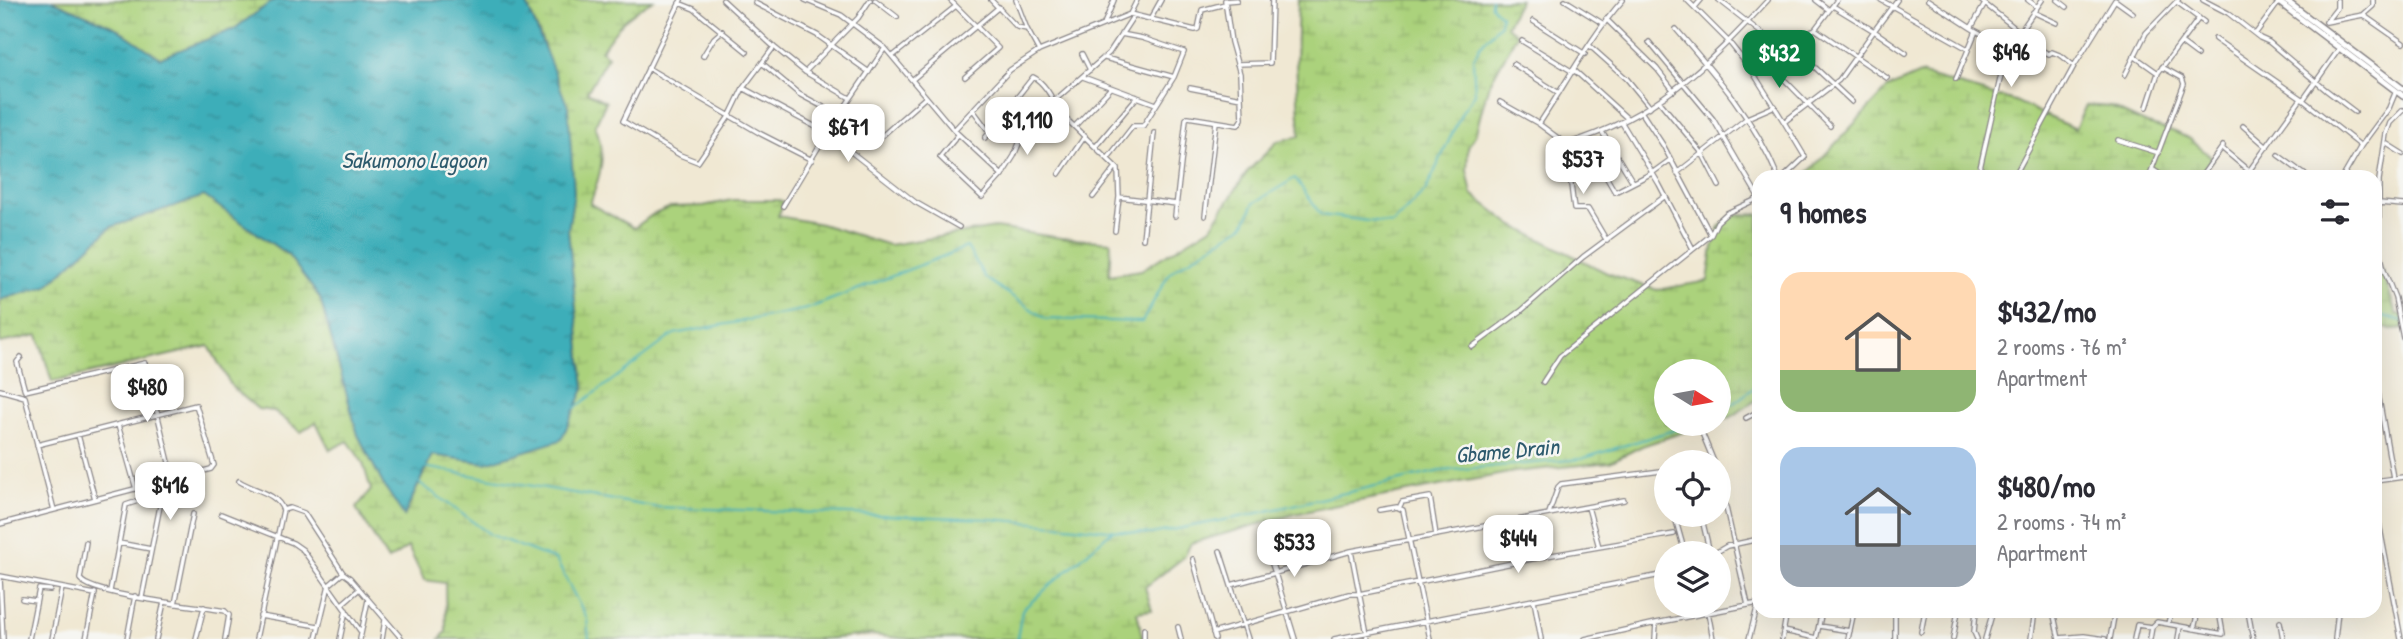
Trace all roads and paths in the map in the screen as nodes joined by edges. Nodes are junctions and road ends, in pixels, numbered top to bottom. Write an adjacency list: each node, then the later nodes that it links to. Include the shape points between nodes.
1 (723, 0): 81 (street)
2 (804, 0): 56 (street)
3 (871, 0): 48 (street); 56 (street)
4 (950, 0): 37 (street)
5 (991, 0): 38 (street)
6 (1016, 0): 62 (street)
7 (1114, 0): 59 (street)
8 (1137, 0): 46 (street)
9 (1161, 0): 49 (street)
10 (1237, 0): 34 (street)
11 (1272, 0): 100 (street, via 1270,63)
12 (1564, 0): 57 (street)
13 (1623, 0): 51 (street)
14 (1687, 0): 39 (street)
15 (1701, 0): 39 (street)
16 (1719, 0): 52 (street)
17 (1767, 0): 52 (street)
18 (1816, 0): 43 (street)
19 (1837, 0): 43 (street)
20 (1881, 0): 40 (street)
21 (1897, 0): 40 (street)
22 (1928, 0): 65 (street)
23 (1980, 0): 36 (street)
24 (2028, 0): 41 (street)
25 (2042, 0): 41 (street)
26 (2058, 0): 42 (street)
27 (2203, 0): 69 (street)
28 (2337, 0): 55 (street, via 2337,8)
29 (2373, 0): 47 (street)
30 (680, 1): 66 (street); 105 (street)
31 (2113, 1): 45 (street); 103 (street)
32 (2178, 1): 50 (street); 94 (street, via 2146,33)
33 (2280, 1): 61 (main road); 69 (street)
34 (1225, 2): 49 (street, via 1202,10 1195,30); 100 (street)
35 (755, 3): 78 (street)
36 (1985, 4): 65 (street); 68 (street)
37 (956, 6): 60 (street); 95 (street)
38 (999, 7): 60 (street); 62 (street, via 1017,26)
39 (1695, 7): 74 (street)
40 (1892, 7): 67 (street); 85 (street)
41 (2037, 7): 44 (street)
42 (2067, 7)
43 (1831, 8): 64 (street); 67 (street)
44 (2033, 12): 58 (street); 68 (street)
45 (2133, 13)
46 (1132, 14): 49 (street); 59 (street); 70 (street)
47 (2363, 15): 55 (street); 77 (street)
48 (897, 17)
49 (1152, 18)
50 (2199, 18): 54 (street); 76 (street)
51 (1606, 19): 57 (street); 126 (street)
52 (1748, 21): 74 (street); 84 (street)
53 (1533, 22): 91 (street)
54 (2204, 22)
55 (2326, 22): 61 (street)
56 (853, 23): 78 (street); 82 (street)
57 (1602, 23): 80 (street)
58 (2057, 23)
59 (1104, 24): 87 (street)
60 (977, 25): 113 (street, via 998,48); 117 (street)
61 (2318, 28): 83 (main road); 125 (main road)
62 (1027, 29): 87 (street)
63 (1676, 29): 102 (street)
64 (1815, 29): 79 (street); 96 (street)
65 (1973, 30): 85 (street); 86 (street)
66 (722, 31): 88 (street); 93 (street)
67 (1874, 31): 89 (street); 96 (street)
68 (2020, 32): 71 (street)
69 (2256, 33): 119 (street)
70 (1121, 34): 97 (street); 115 (street, via 1183,50)
71 (2017, 37): 86 (street); 103 (street, via 2049,54 2062,55)
72 (2215, 39): 133 (street)
73 (1522, 41): 107 (street)
74 (1729, 42): 102 (street); 108 (street)
75 (1649, 43): 120 (street)
76 (2181, 43): 92 (street); 104 (street)
77 (2403, 43)
78 (831, 44): 109 (street); 110 (street)
79 (1790, 44): 84 (street); 121 (street)
80 (1590, 46): 91 (street); 141 (street)
81 (774, 47): 99 (street); 109 (street)
82 (885, 48): 95 (street); 110 (street)
83 (2339, 48): 119 (street); 125 (main road)
84 (1782, 49): 98 (street)
85 (1968, 49): 118 (street)
86 (2011, 49): 186 (street)
87 (1039, 51): 143 (street, via 1010,70)
88 (747, 52)
89 (1906, 53)
90 (1082, 54): 106 (street)
91 (1585, 54): 107 (street)
92 (2197, 55)
93 (703, 56)
94 (2134, 56): 111 (street); 112 (street)
95 (893, 57): 117 (street)
96 (1856, 57): 116 (street); 121 (street)
97 (1104, 58): 106 (street); 115 (street)
98 (1766, 61): 108 (street); 137 (street)
99 (762, 63): 122 (street); 148 (street, via 799,94)
100 (1237, 64): 132 (street)
101 (1513, 64): 127 (street)
102 (1707, 64): 120 (street); 149 (street)
103 (2074, 66): 187 (street)
104 (2162, 67): 111 (street); 176 (street, via 2182,78 2184,84)
105 (648, 68): 147 (street); 147 (street, via 624,121 680,155 698,162)
106 (1090, 70): 114 (street)
107 (1574, 71): 127 (street); 150 (street)
108 (1752, 71): 140 (street)
109 (805, 72): 131 (street)
110 (869, 72): 131 (street)
111 (2158, 73): 142 (street)
112 (2125, 75)
113 (965, 77)
114 (1083, 77): 123 (street); 134 (street)
115 (1174, 77): 139 (street)
116 (1887, 78)
117 (913, 79): 129 (street)
118 (1956, 79)
119 (2315, 81): 133 (street); 145 (street)
120 (1683, 84): 126 (street); 166 (street)
121 (1832, 85): 137 (street); 138 (street)
122 (743, 88): 147 (street); 161 (street)
123 (1111, 88): 130 (street); 155 (street)
124 (1190, 88): 132 (street)
125 (2400, 90): 128 (main road); 173 (street)
126 (1674, 91): 136 (street)
127 (1559, 93): 154 (street)
128 (2403, 96)
129 (926, 97): 158 (street); 163 (street)
130 (1137, 97): 139 (street); 172 (street)
131 (850, 98): 148 (street)
132 (1241, 98): 151 (street, via 1241,123)
133 (2302, 99): 173 (street); 174 (street)
134 (1054, 101): 155 (street, via 1054,107); 159 (street, via 1034,77); 197 (street, via 1020,141)
135 (1500, 102): 154 (street)
136 (1660, 102): 141 (street); 175 (street)
137 (1808, 102): 152 (street); 156 (street)
138 (1852, 102)
139 (1156, 104): 179 (street, via 1143,127 1133,125)
140 (1775, 106): 149 (street); 152 (street)
141 (1650, 107): 146 (street)
142 (2147, 107)
143 (973, 110): 158 (street); 159 (street)
144 (2403, 110): 171 (street, via 2388,128)
145 (2355, 112)
146 (1642, 113): 150 (street); 181 (street)
147 (730, 115): 180 (street)
148 (840, 116): 161 (street)
149 (1747, 118): 166 (street); 184 (street)
150 (1628, 119): 153 (street)
151 (1216, 122): 207 (street, via 1186,119); 211 (street)
152 (1784, 122): 185 (street, via 1805,157)
153 (1622, 123): 160 (street); 194 (street)
154 (1539, 124): 170 (street)
155 (1075, 126): 165 (street)
156 (1830, 126)
157 (2243, 126): 174 (street)
158 (954, 130): 164 (street)
159 (990, 132): 167 (street)
160 (1602, 132): 168 (street); 198 (street)
161 (827, 133): 180 (street); 212 (street, via 915,202)
162 (1154, 133): 204 (street)
163 (883, 135)
164 (958, 135): 197 (street); 197 (street, via 940,157 982,197)
165 (1085, 136): 172 (street); 196 (street)
166 (1724, 137): 175 (street); 200 (street)
167 (985, 138)
168 (1584, 139): 170 (street); 198 (street, via 1615,192)
169 (2118, 140): 176 (street)
170 (1566, 144): 216 (street, via 1574,209 1588,209)
171 (2386, 144): 177 (street); 193 (street)
172 (1096, 146): 179 (street)
173 (2361, 146): 192 (street)
174 (2267, 147): 190 (street)
175 (1702, 153): 195 (street); 199 (street)
176 (2159, 153): 183 (street)
177 (2403, 154)
178 (2278, 155): 191 (street)
179 (1108, 158): 182 (street)
180 (812, 160): 209 (street)
181 (1670, 160): 194 (street); 195 (street)
182 (1116, 167): 201 (street); 202 (street)
183 (2152, 169)
184 (1775, 170)
185 (1791, 170)
186 (1980, 170)
187 (2018, 170)
188 (2206, 170): 189 (street, via 2223,148)
189 (2248, 170)
190 (2250, 170)
191 (2298, 170)
192 (2347, 170)
193 (2381, 170)
194 (1652, 173): 198 (street); 203 (street)
195 (1676, 173): 214 (street)
196 (1059, 174)
197 (1002, 175)
198 (1633, 182)
199 (1719, 186)
200 (1752, 186)
201 (1093, 197)
202 (1119, 197): 204 (street); 213 (street)
203 (1664, 197): 216 (street); 217 (street)
204 (1147, 201): 207 (street); 215 (street)
205 (1752, 201): 214 (street, via 1727,213)
206 (2382, 203): 208 (street)
207 (1177, 204): 210 (street)
208 (2403, 205)
209 (783, 206)
210 (1175, 216)
211 (1205, 216)
212 (960, 227)
213 (1115, 231)
214 (1711, 235): 217 (street)
215 (1143, 239)
216 (1607, 241): 220 (street)
217 (1693, 249): 222 (street, via 1560,356)
218 (2382, 256): 219 (street)
219 (2403, 337)
220 (1472, 347)
221 (21, 357): 224 (street, via 17,362)
222 (1543, 382)
223 (0, 390): 224 (street)
224 (25, 394): 226 (street, via 145,363); 231 (street)
225 (1752, 414): 228 (street)
226 (157, 415): 229 (street); 235 (street); 235 (street, via 197,406 214,465)
227 (2382, 416): 234 (street)
228 (1745, 418)
229 (118, 425): 230 (street); 238 (street)
230 (78, 435): 231 (street); 239 (street)
231 (37, 445): 243 (street)
232 (1654, 472): 246 (street, via 1561,484)
233 (2403, 477): 234 (street)
234 (2393, 478): 236 (street)
235 (173, 479): 238 (street)
236 (2382, 480)
237 (239, 481): 244 (street, via 269,494)
238 (136, 489): 239 (street)
239 (95, 499): 243 (street)
240 (1625, 500): 242 (street)
241 (1400, 507): 245 (street); 252 (street, via 1402,502 1430,497); 256 (street)
242 (1588, 507): 246 (street); 262 (street)
243 (54, 510): 250 (street)
244 (283, 510): 254 (street); 267 (street, via 304,513)
245 (1379, 510)
246 (1549, 513): 252 (street)
247 (193, 514): 287 (street)
248 (221, 514): 254 (street)
249 (1731, 523): 260 (street)
250 (0, 524)
251 (1674, 534): 262 (street)
252 (1436, 535): 256 (street)
253 (2382, 536): 318 (street)
254 (277, 538): 272 (street, via 303,550); 295 (street)
255 (1297, 539): 268 (street, via 1264,540)
256 (1409, 541): 265 (street); 271 (street)
257 (1752, 541): 260 (street)
258 (86, 542): 276 (street, via 80,579)
259 (119, 543): 263 (street); 263 (street, via 127,505 157,495 162,499); 278 (street)
260 (1736, 544): 261 (street); 290 (street)
261 (1731, 545)
262 (1599, 547): 271 (street)
263 (152, 549): 281 (street)
264 (1220, 551): 273 (street)
265 (1351, 551): 268 (street); 279 (street)
266 (1193, 559): 334 (street)
267 (344, 573): 272 (street); 283 (street)
268 (1275, 573): 273 (street); 294 (street)
269 (1654, 576): 284 (street)
270 (0, 577): 274 (street); 341 (street)
271 (1419, 583): 279 (street); 316 (street)
272 (329, 585): 288 (street); 322 (street)
273 (1231, 585): 320 (street)
274 (62, 588): 276 (street); 343 (street)
275 (50, 590): 285 (street, via 39,589)
276 (96, 591): 278 (street); 344 (street)
277 (356, 591): 288 (street)
278 (110, 592): 280 (street)
279 (1359, 594): 294 (street); 332 (street)
280 (135, 596): 281 (street); 345 (street)
281 (142, 597): 286 (street)
282 (22, 598): 285 (street)
283 (368, 600): 315 (street); 331 (street)
284 (1534, 600): 316 (street); 363 (street)
285 (36, 601): 342 (street)
286 (164, 602): 287 (street); 346 (street)
287 (175, 604): 291 (street)
288 (342, 604): 293 (street)
289 (1752, 604): 290 (street)
290 (1748, 605): 292 (street)
291 (204, 607): 347 (street); 348 (street, via 228,612)
292 (1731, 608)
293 (346, 610): 331 (street); 351 (street)
294 (1286, 611): 320 (street); 359 (street)
295 (260, 616): 322 (street); 349 (street)
296 (1680, 618): 319 (street)
297 (1709, 618): 366 (street)
298 (1754, 618): 367 (street)
299 (1786, 618): 329 (street)
300 (1821, 618): 323 (street)
301 (1853, 618): 330 (street)
302 (1895, 618): 370 (street)
303 (1924, 618): 333 (street)
304 (1957, 618): 371 (street)
305 (1975, 618): 338 (street, via 1974,632)
306 (1990, 618): 338 (street)
307 (2034, 618): 372 (street)
308 (2055, 618): 339 (street)
309 (2113, 618): 373 (street)
310 (2169, 618): 321 (street)
311 (2196, 618): 328 (street)
312 (2220, 618): 336 (street)
313 (2250, 618): 377 (street)
314 (2337, 618): 379 (street)
315 (386, 620): 353 (street); 354 (street)
316 (1427, 621): 332 (street); 362 (street)
317 (2280, 622): 378 (street)
318 (2400, 622): 340 (street)
319 (1656, 623): 335 (street); 365 (street)
320 (1244, 624): 334 (street); 358 (street)
321 (2168, 624): 325 (street, via 2157,622); 326 (street)
322 (318, 626): 350 (street)
323 (1819, 626): 330 (street); 337 (street)
324 (1178, 627): 356 (street)
325 (2152, 627): 374 (street, via 2137,625); 375 (street)
326 (2180, 627): 328 (street); 376 (street)
327 (1144, 629): 355 (street)
328 (2194, 629): 336 (street)
329 (1784, 631): 337 (street); 368 (street)
330 (1850, 631): 369 (street)
331 (361, 632): 352 (street)
332 (1366, 632): 360 (street); 361 (street)
333 (1921, 632)
334 (1213, 633): 357 (street)
335 (1609, 636): 364 (street)
336 (2224, 637)
337 (1816, 638)
338 (1980, 638)
339 (2059, 638): 373 (street)
340 (2401, 638): 380 (street)
341 (3, 639)
342 (29, 639)
343 (52, 639)
344 (86, 639)
345 (127, 639)
346 (156, 639)
347 (196, 639)
348 (225, 639)
349 (256, 639)
350 (316, 639)
351 (340, 639)
352 (360, 639)
353 (382, 639)
354 (402, 639)
355 (1144, 639)
356 (1181, 639)
357 (1215, 639)
358 (1248, 639)
359 (1294, 639)
360 (1334, 639)
361 (1368, 639)
362 (1430, 639)
363 (1541, 639)
364 (1585, 639)
365 (1655, 639)
366 (1713, 639)
367 (1749, 639)
368 (1782, 639)
369 (1848, 639)
370 (1895, 639)
371 (1953, 639)
372 (2031, 639)
373 (2108, 639)
374 (2134, 639)
375 (2150, 639)
376 (2178, 639)
377 (2253, 639)
378 (2283, 639)
379 (2335, 639)
380 (2392, 639)

